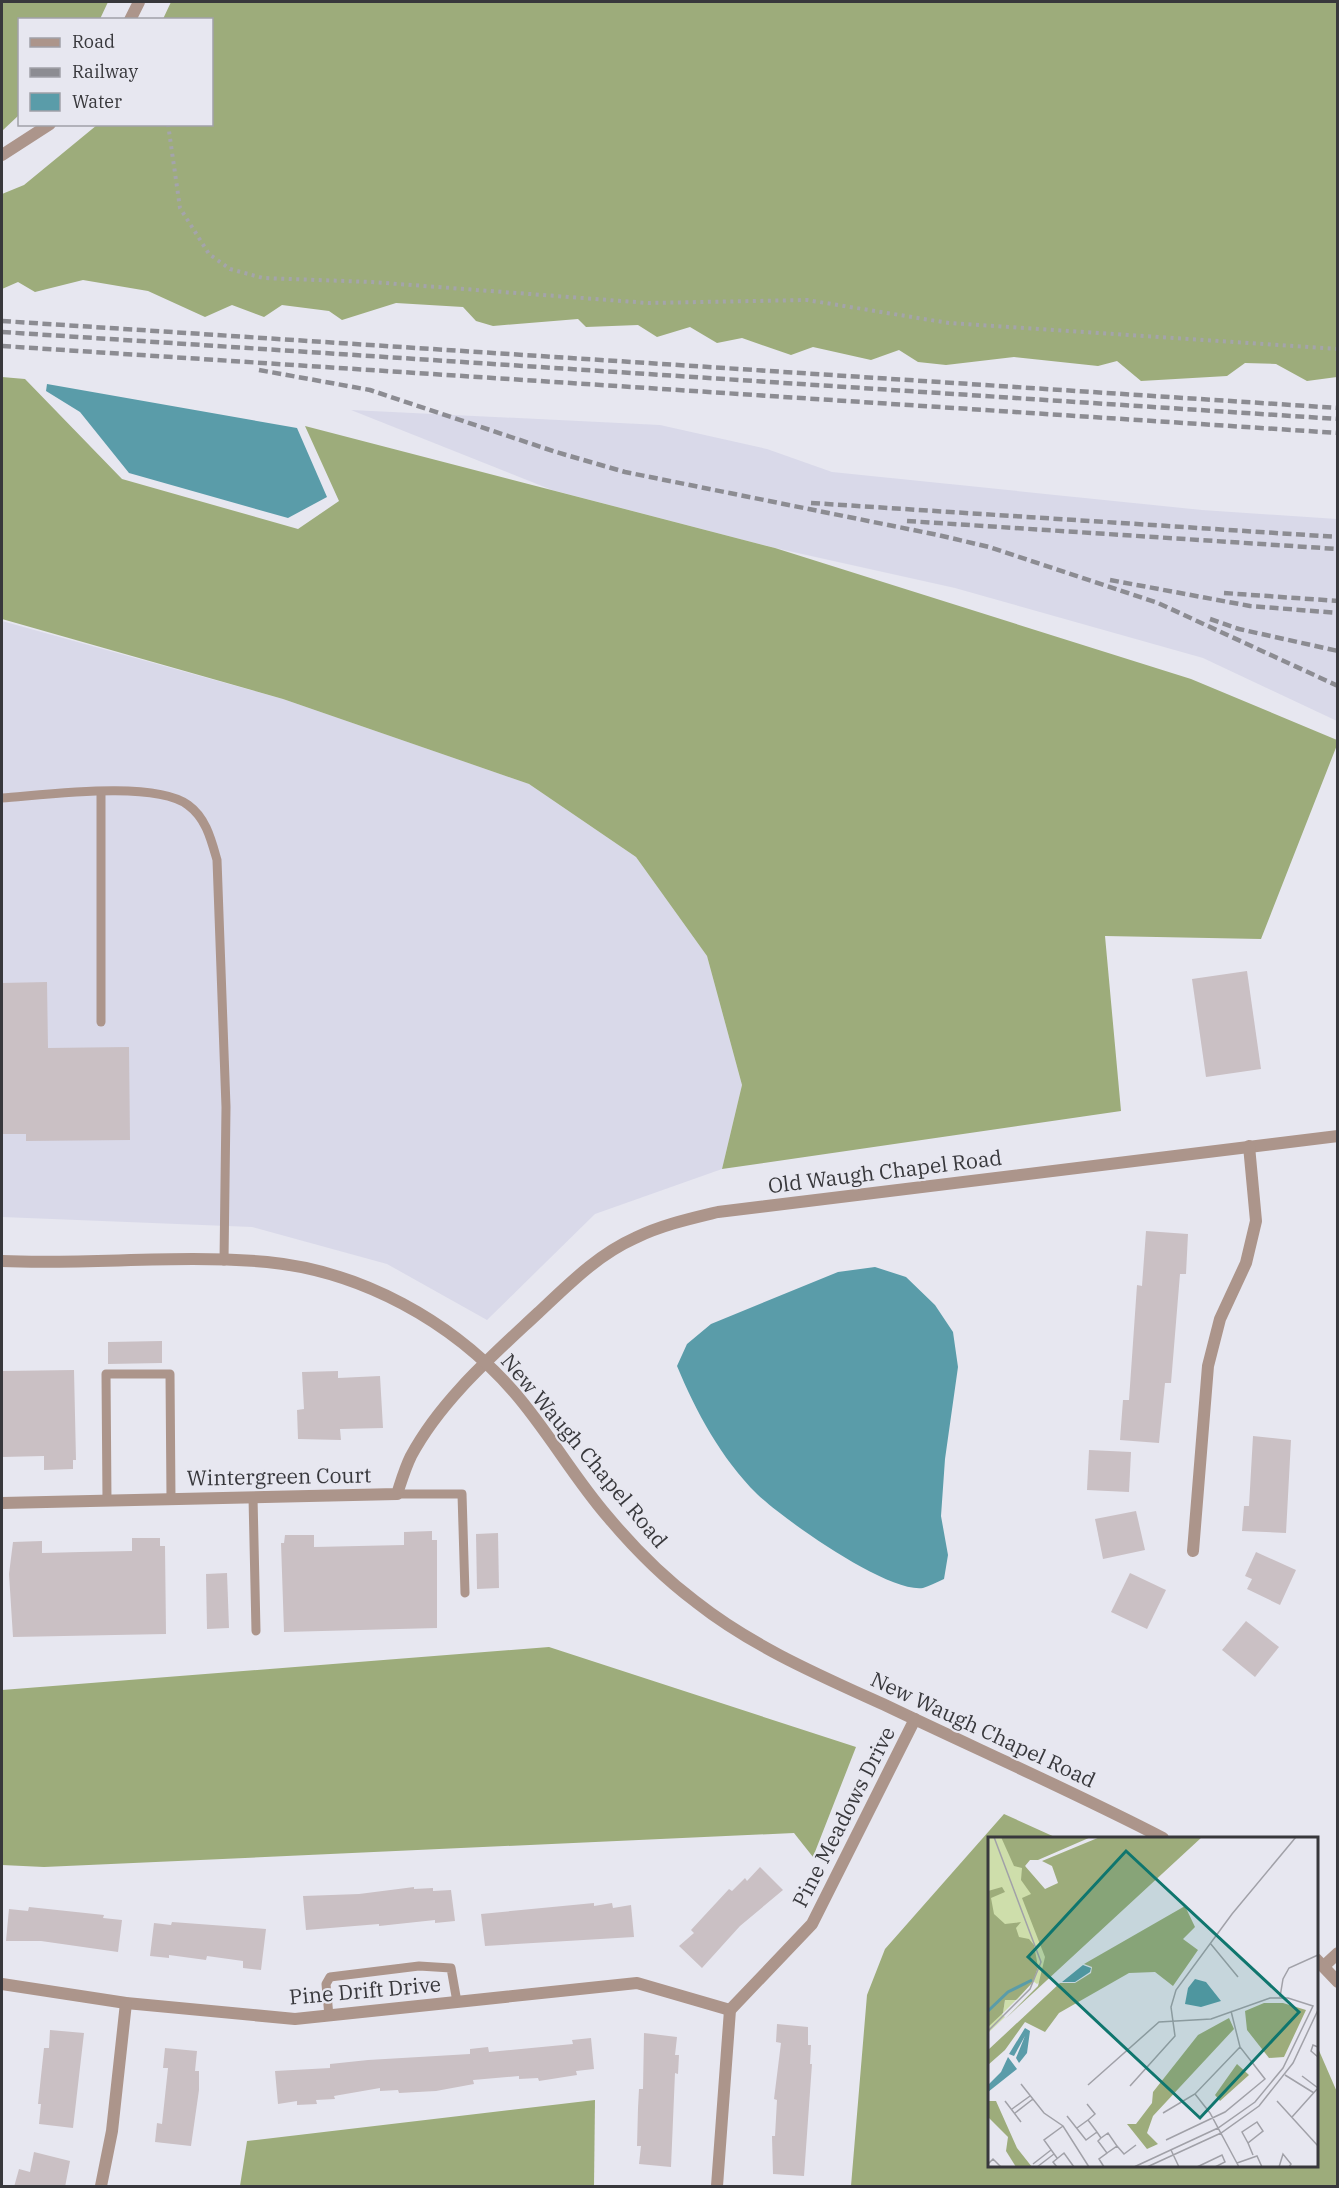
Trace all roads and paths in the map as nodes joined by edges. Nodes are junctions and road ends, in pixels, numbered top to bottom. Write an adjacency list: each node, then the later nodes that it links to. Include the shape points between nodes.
1 (139, 2): 2 (street)
2 (131, 18)
3 (47, 126): 5 (street)
4 (168, 126): 6 (path, via 180,208 191,226 209,254 230,269 263,278 372,282 648,303 807,300 949,323)
5 (2, 155)
6 (1338, 349)
7 (101, 792): 8 (lane); 9 (lane); 12 (lane, via 160,793 187,805 208,828 217,860 226,1107)
8 (2, 798)
9 (101, 1022)
10 (1338, 1136): 11 (street, Old Waugh Chapel Road)
11 (1249, 1146): 14 (street, Old Waugh Chapel Road, via 718,1212 673,1222 634,1238 597,1260); 20 (street, via 1256,1221 1246,1263 1220,1319 1208,1366)
12 (224, 1260): 13 (street, New Waugh Chapel Road); 14 (street, New Waugh Chapel Road, via 297,1266 356,1283 421,1314 454,1335)
13 (2, 1261)
14 (486, 1363): 15 (street, Wintergreen Court, via 431,1425 411,1457); 23 (street, New Waugh Chapel Road, via 515,1393 607,1516 655,1567 696,1602 740,1634)
15 (397, 1494): 16 (street, Wintergreen Court); 21 (lane, via 462,1494)
16 (253, 1497): 17 (street, Wintergreen Court); 22 (lane)
17 (171, 1499): 18 (street, Wintergreen Court); 18 (lane, via 170,1374 106,1374)
18 (107, 1501): 19 (street, Wintergreen Court)
19 (2, 1503)
20 (1192, 1551)
21 (465, 1593)
22 (256, 1631)
23 (915, 1719): 24 (street, New Waugh Chapel Road); 31 (street, Pine Meadows Drive, via 812,1924)
24 (1159, 1837)
25 (1338, 1953): 26 (street)
26 (1320, 1963): 27 (street)
27 (1338, 1982)
28 (2, 1984): 30 (street, Pine Drift Drive)
29 (457, 2002): 31 (street, Pine Drift Drive, via 637,1983); 32 (street, Pine Drift Drive); 32 (lane, via 451,1968 419,1966 330,1977 326,1984)
30 (126, 2003): 32 (street, Pine Drift Drive, via 295,2019); 33 (street, via 112,2131)
31 (730, 2010): 34 (street)
32 (329, 2016)
33 (101, 2187)
34 (717, 2187)

